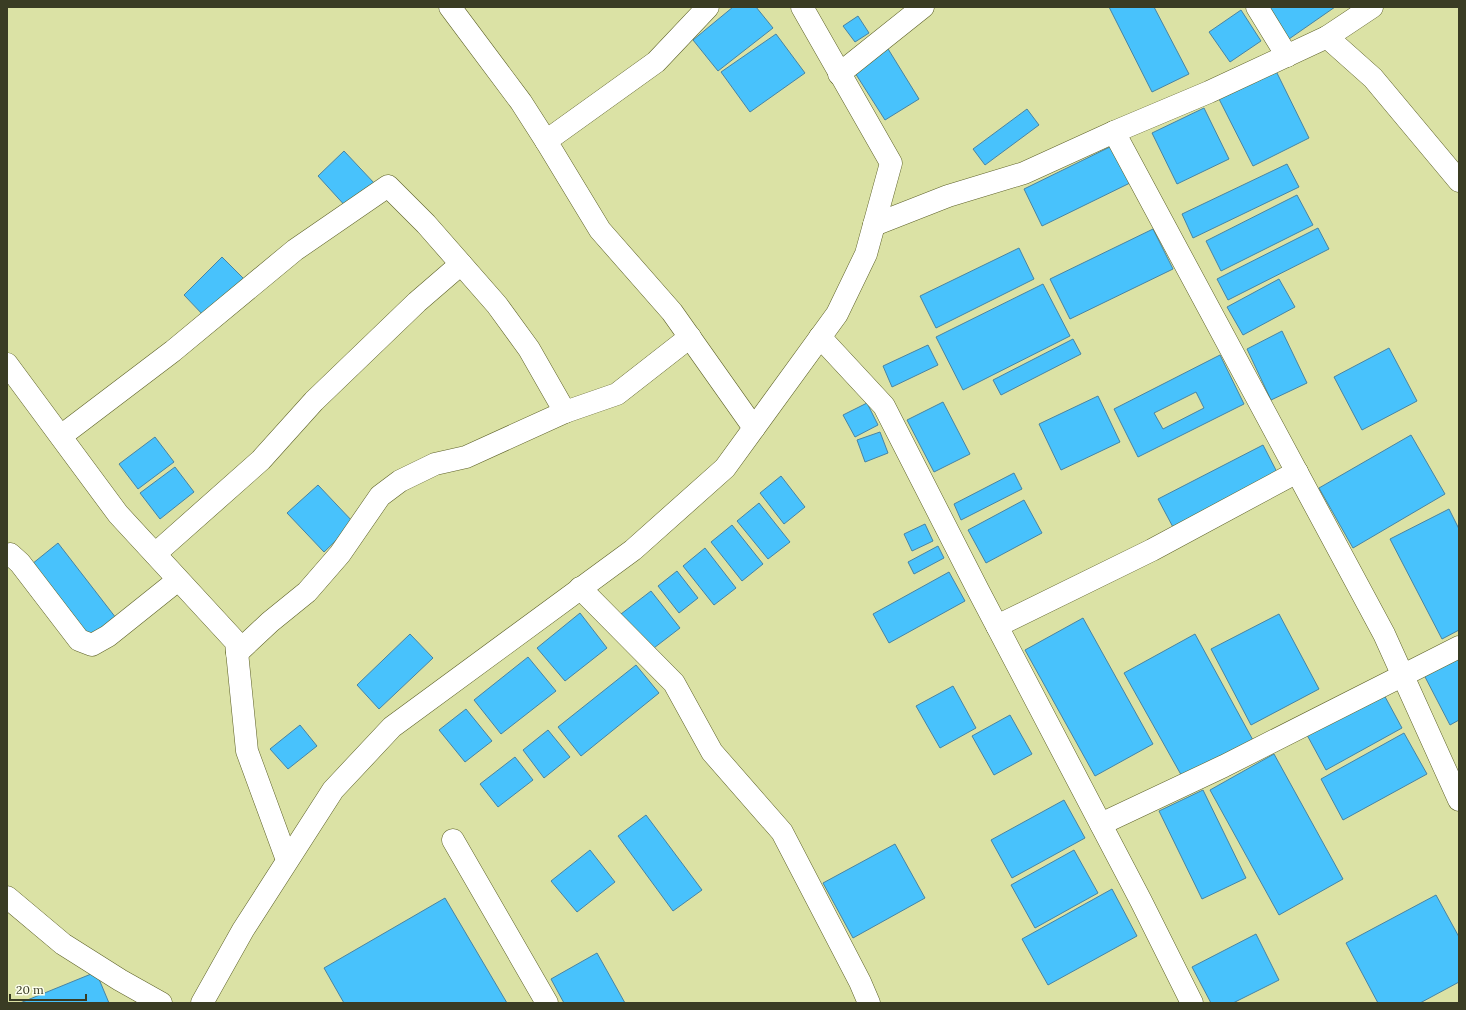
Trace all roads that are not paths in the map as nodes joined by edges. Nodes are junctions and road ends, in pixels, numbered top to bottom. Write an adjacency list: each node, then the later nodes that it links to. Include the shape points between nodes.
1 (450, 7): 11 (street, via 521,102)
2 (708, 7): 11 (street, via 656,62)
3 (802, 7): 9 (street)
4 (923, 7): 9 (street)
5 (1257, 7): 8 (street)
6 (1372, 7): 7 (street)
7 (1327, 37): 8 (street); 12 (street, via 1373,78)
8 (1287, 56): 10 (street)
9 (839, 74): 13 (street, via 891,163)
10 (1114, 132): 13 (street, via 1024,173 948,196); 21 (street)
11 (546, 141): 15 (street, via 600,230 672,312)
12 (1459, 182)
13 (874, 225): 16 (street, via 863,261 837,314)
14 (461, 264): 18 (street, via 497,305 529,349); 20 (street, via 388,186 296,250 173,351); 22 (street, via 417,302 325,390 261,460)
15 (690, 337): 18 (street, via 617,394); 19 (street)
16 (820, 337): 19 (street); 26 (street, via 884,406)
17 (7, 364): 20 (street)
18 (565, 412): 28 (street, via 466,457 435,464 400,481 380,496 340,554 307,592)
19 (754, 428): 25 (street, via 725,468 632,550)
20 (61, 436): 22 (street, via 118,514)
21 (1297, 472): 26 (street, via 1152,550); 29 (street, via 1384,634)
22 (155, 554): 24 (street)
23 (7, 556): 24 (street, via 10,554 20,563 79,640 92,645 108,636)
24 (178, 580): 28 (street, via 236,642)
25 (580, 588): 33 (street, via 392,727 333,790); 38 (street, via 674,683 712,752 782,832)
26 (997, 626): 31 (street)
27 (1459, 647): 29 (street)
28 (237, 653): 33 (street, via 247,751)
29 (1402, 676): 30 (street); 31 (street, via 1224,766)
30 (1459, 800)
31 (1101, 824): 39 (street)
32 (453, 840): 37 (street)
33 (287, 860): 36 (street, via 243,930)
34 (7, 897): 35 (street, via 63,944)
35 (161, 1003)
36 (202, 1003)
37 (547, 1003)
38 (869, 1003)
39 (1192, 1003)

